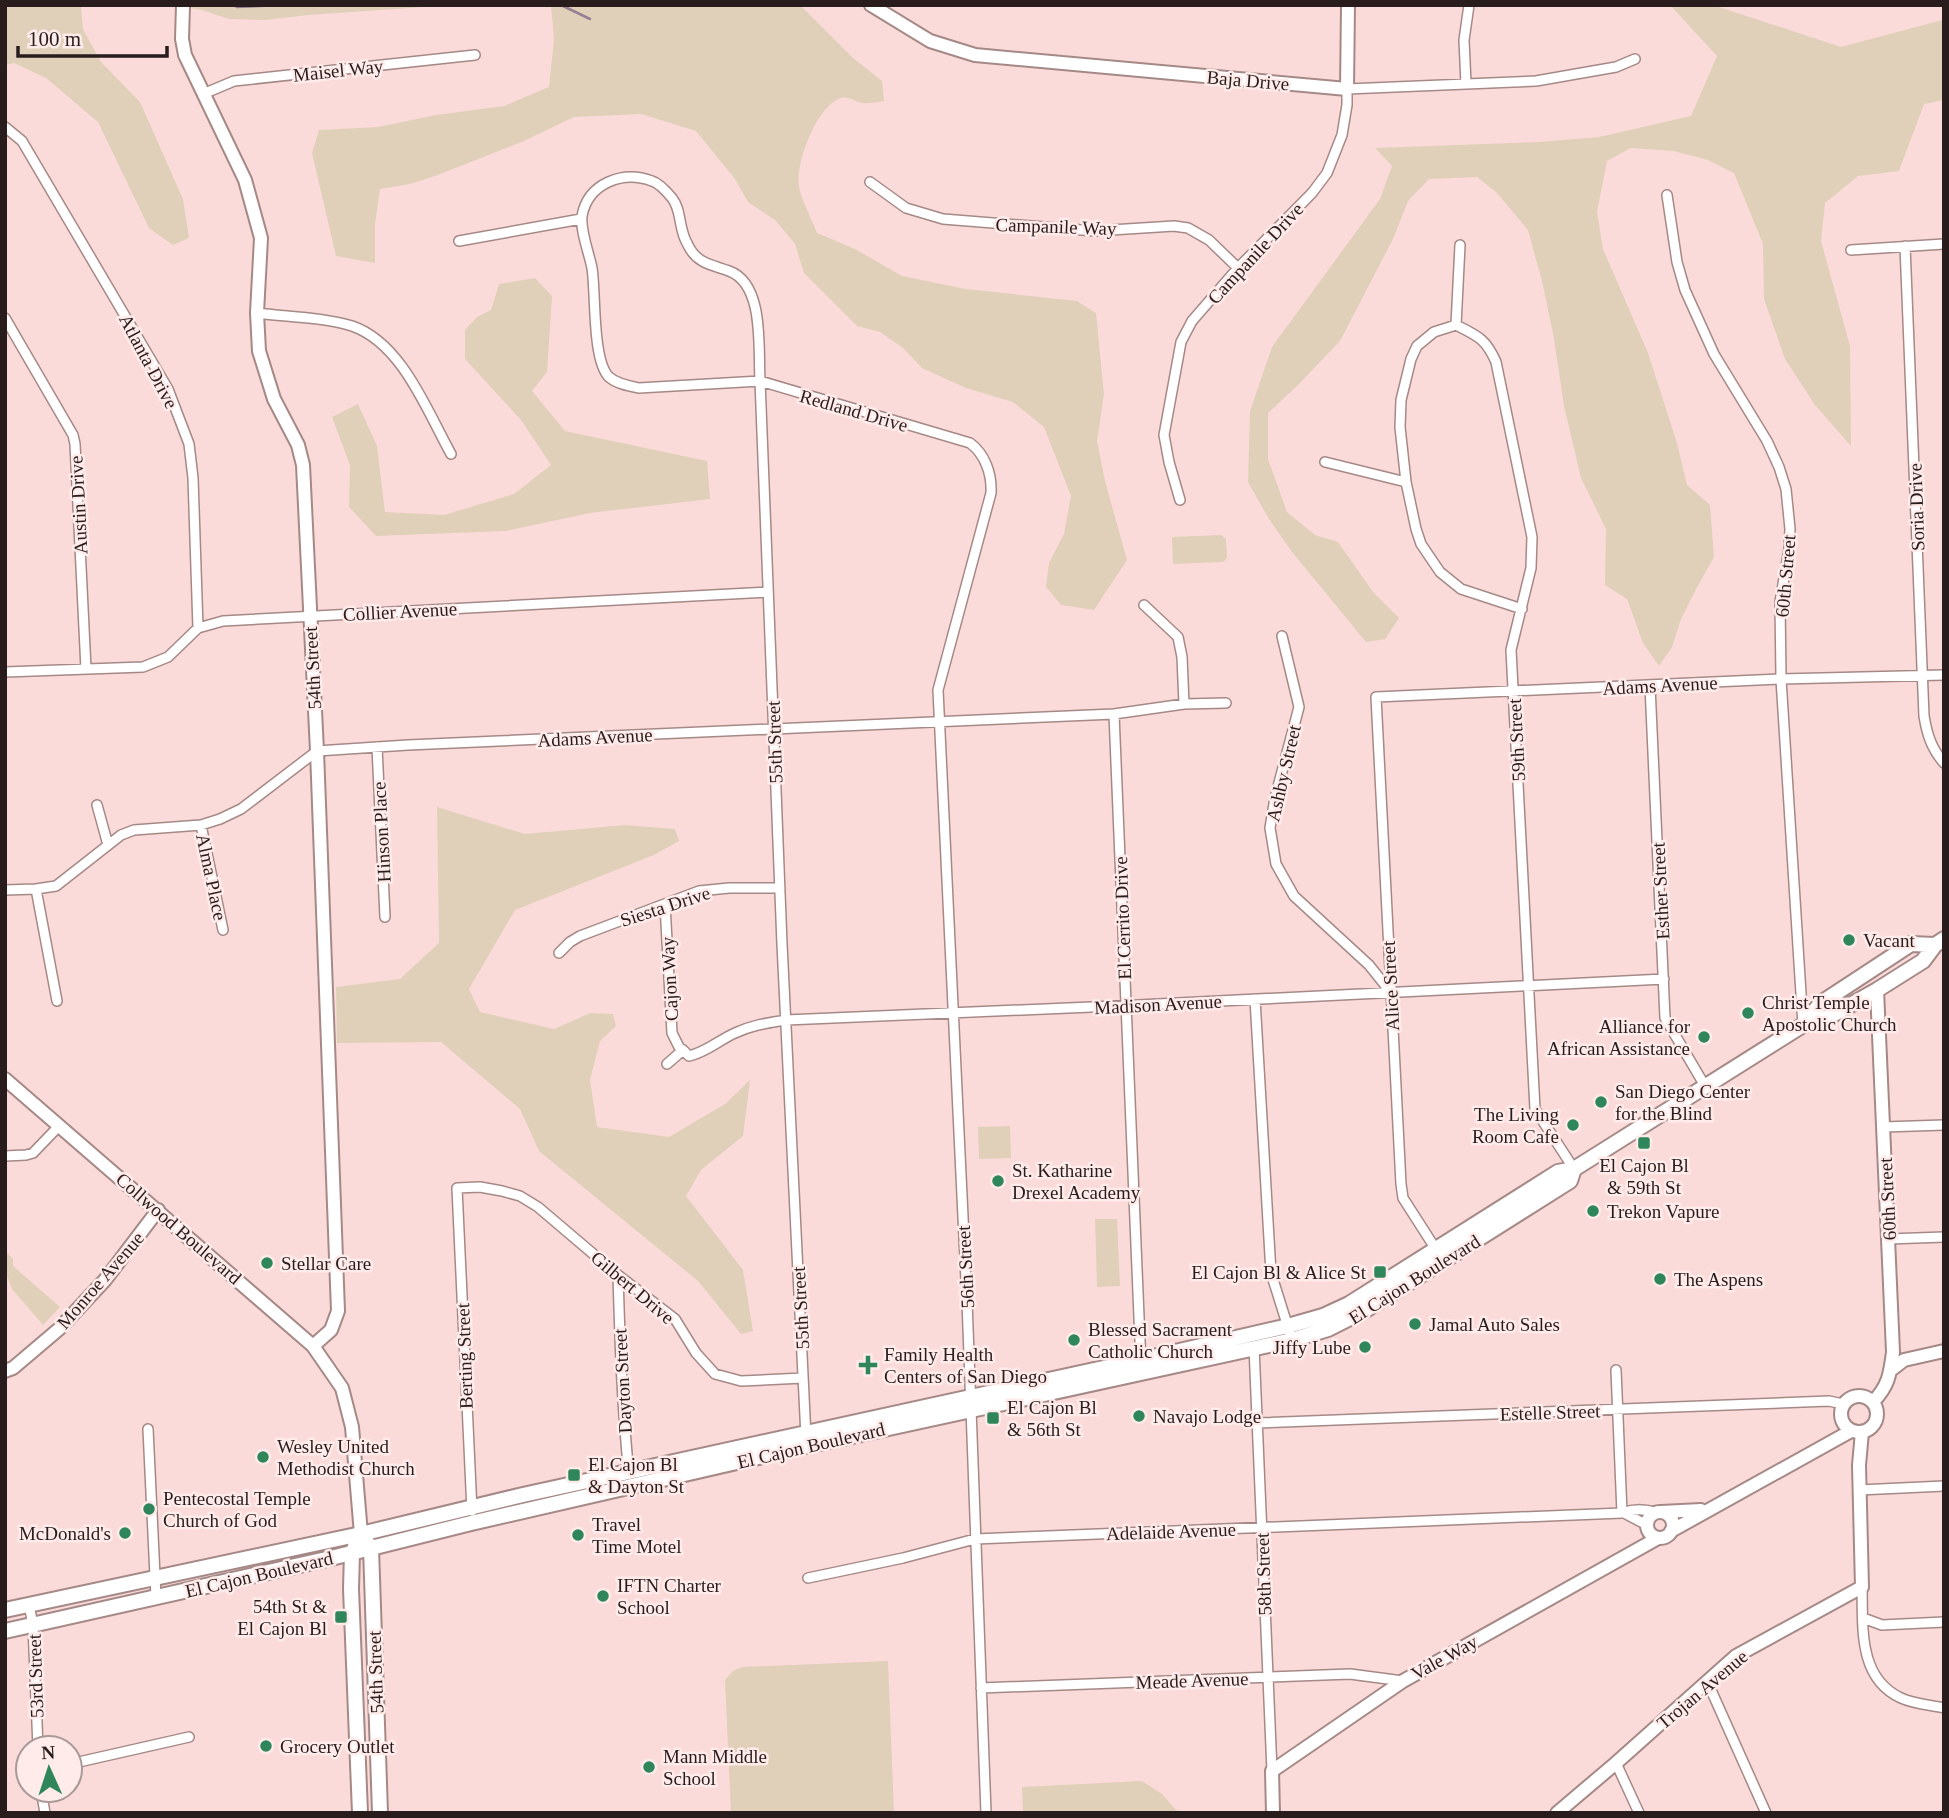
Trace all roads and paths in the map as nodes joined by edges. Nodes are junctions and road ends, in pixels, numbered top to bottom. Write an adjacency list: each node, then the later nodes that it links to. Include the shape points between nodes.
1 (183, 5): 9 (street, 54th Street, via 185,55)
2 (871, 5): 8 (street, Baja Drive, via 930,41 975,55)
3 (1348, 5): 8 (street, Campanile Drive)
4 (1469, 5): 7 (street, via 1464,40)
5 (475, 55): 9 (street, Maisel Way, via 234,81)
6 (1635, 59): 7 (street, Baja Drive, via 1616,67 1536,81)
7 (1466, 84): 8 (street, Baja Drive)
8 (1347, 89): 19 (street, Campanile Drive, via 1342,135 1327,173)
9 (203, 94): 20 (street, 54th Street, via 245,180 261,238)
10 (5, 127): 32 (street, Atlanta Drive, via 22,141 168,389 189,444)
11 (870, 182): 19 (street, Campanile Way, via 906,208 943,219 1096,231 1188,228 1202,234)
12 (1667, 195): 38 (street, 60th Street, via 1685,290 1714,354 1767,441 1786,489 1790,529 1780,602)
13 (581, 219): 14 (street); 23 (street, Redland Drive, via 592,269 597,341 609,377 639,388); 23 (street, 55th Street, via 590,195 604,183 628,176 655,181 674,200 692,253 747,283 756,304)
14 (459, 241)
15 (1944, 244): 17 (street)
16 (1460, 245): 22 (street)
17 (1905, 246): 18 (street); 36 (street, Soria Drive)
18 (1851, 250)
19 (1238, 268): 27 (street, Campanile Drive, via 1192,321 1181,342 1164,435)
20 (257, 313): 24 (street, via 331,321 371,335 395,355); 31 (street, 54th Street, via 259,351 303,465)
21 (5, 318): 34 (street, Austin Drive, via 73,435)
22 (1456, 325): 26 (street, via 1434,332 1417,346 1411,359 1401,400); 30 (street, 59th Street, via 1489,346 1496,362 1532,537)
23 (760, 382): 28 (street, 55th Street); 45 (street, Redland Drive, via 970,443 984,457 991,493 938,690)
24 (451, 454)
25 (1325, 462): 26 (street)
26 (1406, 482): 30 (street, via 1421,544 1440,572 1461,589)
27 (1180, 500)
28 (768, 592): 31 (street, Collier Avenue); 46 (street, 55th Street)
29 (1144, 606): 43 (street, via 1178,637)
30 (1522, 609): 40 (street, 59th Street, via 1511,650)
31 (310, 615): 32 (street, Collier Avenue, via 223,621); 48 (street, 54th Street)
32 (198, 628): 34 (street, via 168,657 143,667)
33 (1282, 636): 64 (street, Ashby Street, via 1298,707 1270,828 1276,864 1294,895 1369,965)
34 (86, 669): 35 (street)
35 (5, 672)
36 (1923, 676): 37 (street, Adams Avenue); 38 (street, Adams Avenue); 49 (street, Soria Drive, via 1923,716 1929,740)
37 (1944, 676)
38 (1781, 679): 39 (street, Adams Avenue); 70 (street, 60th Street)
39 (1650, 686): 40 (street, Adams Avenue); 61 (street, Esther Street)
40 (1513, 690): 41 (street, Adams Avenue); 62 (street, 59th Street)
41 (1376, 697): 64 (street, Alice Street)
42 (1226, 703): 43 (street, Adams Avenue)
43 (1184, 704): 44 (street, Adams Avenue)
44 (1114, 714): 45 (street, Adams Avenue); 67 (street, El Cerrito Drive)
45 (939, 722): 46 (street, Adams Avenue); 68 (street, 56th Street)
46 (774, 729): 47 (street, Adams Avenue); 53 (street, 55th Street)
47 (377, 747): 48 (street, Adams Avenue); 57 (street, Hinson Place)
48 (317, 751): 51 (street, via 241,808); 88 (street, 54th Street, via 338,1311 331,1330)
49 (1944, 762)
50 (97, 805): 52 (street)
51 (201, 825): 52 (street, via 134,830); 58 (street, Alma Place)
52 (108, 845): 54 (street, via 56,886)
53 (780, 888): 56 (street, Siesta Drive, via 699,891); 69 (street, 55th Street)
54 (36, 889): 55 (street); 66 (street)
55 (5, 890)
56 (665, 904): 60 (street, Siesta Drive, via 580,936); 71 (street, Cajon Way, via 671,1033)
57 (385, 917)
58 (223, 930)
59 (1939, 942): 63 (main road, El Cajon Boulevard, via 1923,961); 70 (main road, El Cajon Boulevard, via 1911,944 1821,1003)
60 (559, 953)
61 (1664, 979): 62 (street, Madison Avenue); 74 (street, Esther Street, via 1665,1018)
62 (1528, 985): 64 (street, Madison Avenue); 79 (street, 59th Street, via 1535,1109)
63 (1877, 990): 70 (main road, El Cajon Boulevard, via 1829,1017); 77 (street, 60th Street)
64 (1390, 992): 65 (street, Madison Avenue); 84 (street, Alice Street, via 1403,1198)
65 (1255, 999): 67 (street, Madison Avenue); 86 (street, via 1271,1273)
66 (57, 1001)
67 (1126, 1006): 68 (street, Madison Avenue); 90 (street, El Cerrito Drive)
68 (954, 1013): 69 (street, Madison Avenue); 96 (street, 56th Street)
69 (786, 1020): 71 (street, Madison Avenue, via 746,1028 702,1053 689,1056); 94 (street, 55th Street)
70 (1803, 1025): 74 (main road, El Cajon Boulevard)
71 (683, 1050): 72 (street)
72 (667, 1064)
73 (5, 1079): 75 (street, Collwood Boulevard)
74 (1705, 1086): 79 (main road, El Cajon Boulevard)
75 (60, 1125): 78 (street, via 33,1153); 81 (street, Collwood Boulevard)
76 (1944, 1125): 77 (street)
77 (1883, 1127): 83 (street, 60th Street)
78 (5, 1156)
79 (1574, 1169): 84 (main road, El Cajon Boulevard, via 1558,1172)
80 (457, 1188): 85 (street, Gilbert Drive, via 480,1187 520,1196); 110 (street, Berting Street)
81 (158, 1210): 88 (street, Collwood Boulevard); 93 (street, Monroe Avenue, via 105,1280 59,1329)
82 (1944, 1237): 83 (street)
83 (1888, 1239): 92 (street, 60th Street)
84 (1440, 1255): 86 (main road, El Cajon Boulevard)
85 (618, 1276): 94 (street, Gilbert Drive, via 675,1318 715,1374 741,1381); 103 (street, Dayton Street)
86 (1290, 1333): 87 (main road, El Cajon Boulevard)
87 (1254, 1341): 90 (main road, El Cajon Boulevard); 99 (street, 58th Street)
88 (313, 1346): 114 (street, Collwood Boulevard, via 342,1388 352,1427)
89 (1944, 1352): 92 (street, via 1904,1360)
90 (1141, 1367): 96 (main road, El Cajon Boulevard)
91 (1616, 1370): 98 (street)
92 (1891, 1370): 95 (street, 60th Street, via 1885,1390)
93 (5, 1371)
94 (803, 1378): 102 (street, 55th Street)
95 (1873, 1402): 97 (street, via 1858,1395); 101 (street, 60th Street, via 1876,1420 1871,1428)
96 (970, 1403): 102 (main road, El Cajon Boulevard); 116 (street, 56th Street)
97 (1843, 1404): 98 (street, Estelle Street); 101 (street, 60th Street, via 1843,1424)
98 (1618, 1409): 99 (street, Estelle Street); 108 (street)
99 (1257, 1423): 112 (street, 58th Street)
100 (148, 1429): 120 (street)
101 (1857, 1431): 106 (street, 60th Street); 107 (street, Vale Way)
102 (806, 1440): 103 (main road, El Cajon Boulevard); 105 (main road, El Cajon Boulevard)
103 (629, 1471): 105 (street, Dayton Street); 110 (main road, El Cajon Boulevard)
104 (1944, 1486): 106 (street)
105 (629, 1487): 110 (main road, El Cajon Boulevard)
106 (1859, 1490): 122 (street, 60th Street)
107 (1709, 1509): 109 (street, Vale Way); 113 (street, Vale Way)
108 (1622, 1513): 109 (street, Adelaide Avenue); 111 (street, Adelaide Avenue); 112 (street, Adelaide Avenue)
109 (1659, 1513): 111 (street, Vale Way, via 1650,1517); 113 (street, via 1671,1519)
110 (472, 1516): 114 (main road, El Cajon Boulevard); 117 (main road, El Cajon Boulevard)
111 (1647, 1525): 115 (street); 119 (street, Vale Way)
112 (1261, 1527): 116 (street, Adelaide Avenue); 130 (street, 58th Street)
113 (1671, 1531): 115 (street, Vale Way)
114 (361, 1534): 117 (main road); 118 (main road, 54th Street); 120 (main road, El Cajon Boulevard)
115 (1658, 1538): 119 (street, Vale Way)
116 (975, 1539): 121 (street, Adelaide Avenue); 133 (street, 56th Street)
117 (371, 1548): 118 (main road, El Cajon Boulevard); 141 (main road, 54th Street)
118 (352, 1553): 123 (main road, El Cajon Boulevard); 140 (main road, 54th Street)
119 (1625, 1555): 131 (street, Vale Way)
120 (156, 1578): 123 (street); 124 (main road, El Cajon Boulevard)
121 (808, 1578)
122 (1863, 1587): 126 (street, 60th Street); 132 (street, Trojan Avenue, via 1736,1656)
123 (156, 1597): 128 (main road, El Cajon Boulevard)
124 (29, 1605): 125 (main road, El Cajon Boulevard); 128 (street, 53rd Street)
125 (5, 1610)
126 (1863, 1618): 127 (street, via 1882,1625); 134 (street, 60th Street, via 1867,1658 1880,1682 1903,1698)
127 (1944, 1622)
128 (33, 1625): 129 (main road, El Cajon Boulevard); 135 (street, 53rd Street)
129 (5, 1631)
130 (1268, 1677): 131 (street, Meade Avenue, via 1350,1674); 133 (street, Meade Avenue); 139 (street, 58th Street)
131 (1403, 1681): 139 (street, Vale Way)
132 (1707, 1681): 138 (street, Trojan Avenue); 146 (street)
133 (981, 1688): 142 (street, 56th Street)
134 (1944, 1708)
135 (37, 1734)
136 (188, 1737): 137 (street)
137 (84, 1760)
138 (1616, 1763): 144 (street, Trojan Avenue); 145 (street)
139 (1272, 1771): 143 (street, 58th Street)
140 (360, 1813)
141 (380, 1813)
142 (986, 1813)
143 (1273, 1813)
144 (1557, 1813)
145 (1639, 1813)
146 (1766, 1813)

